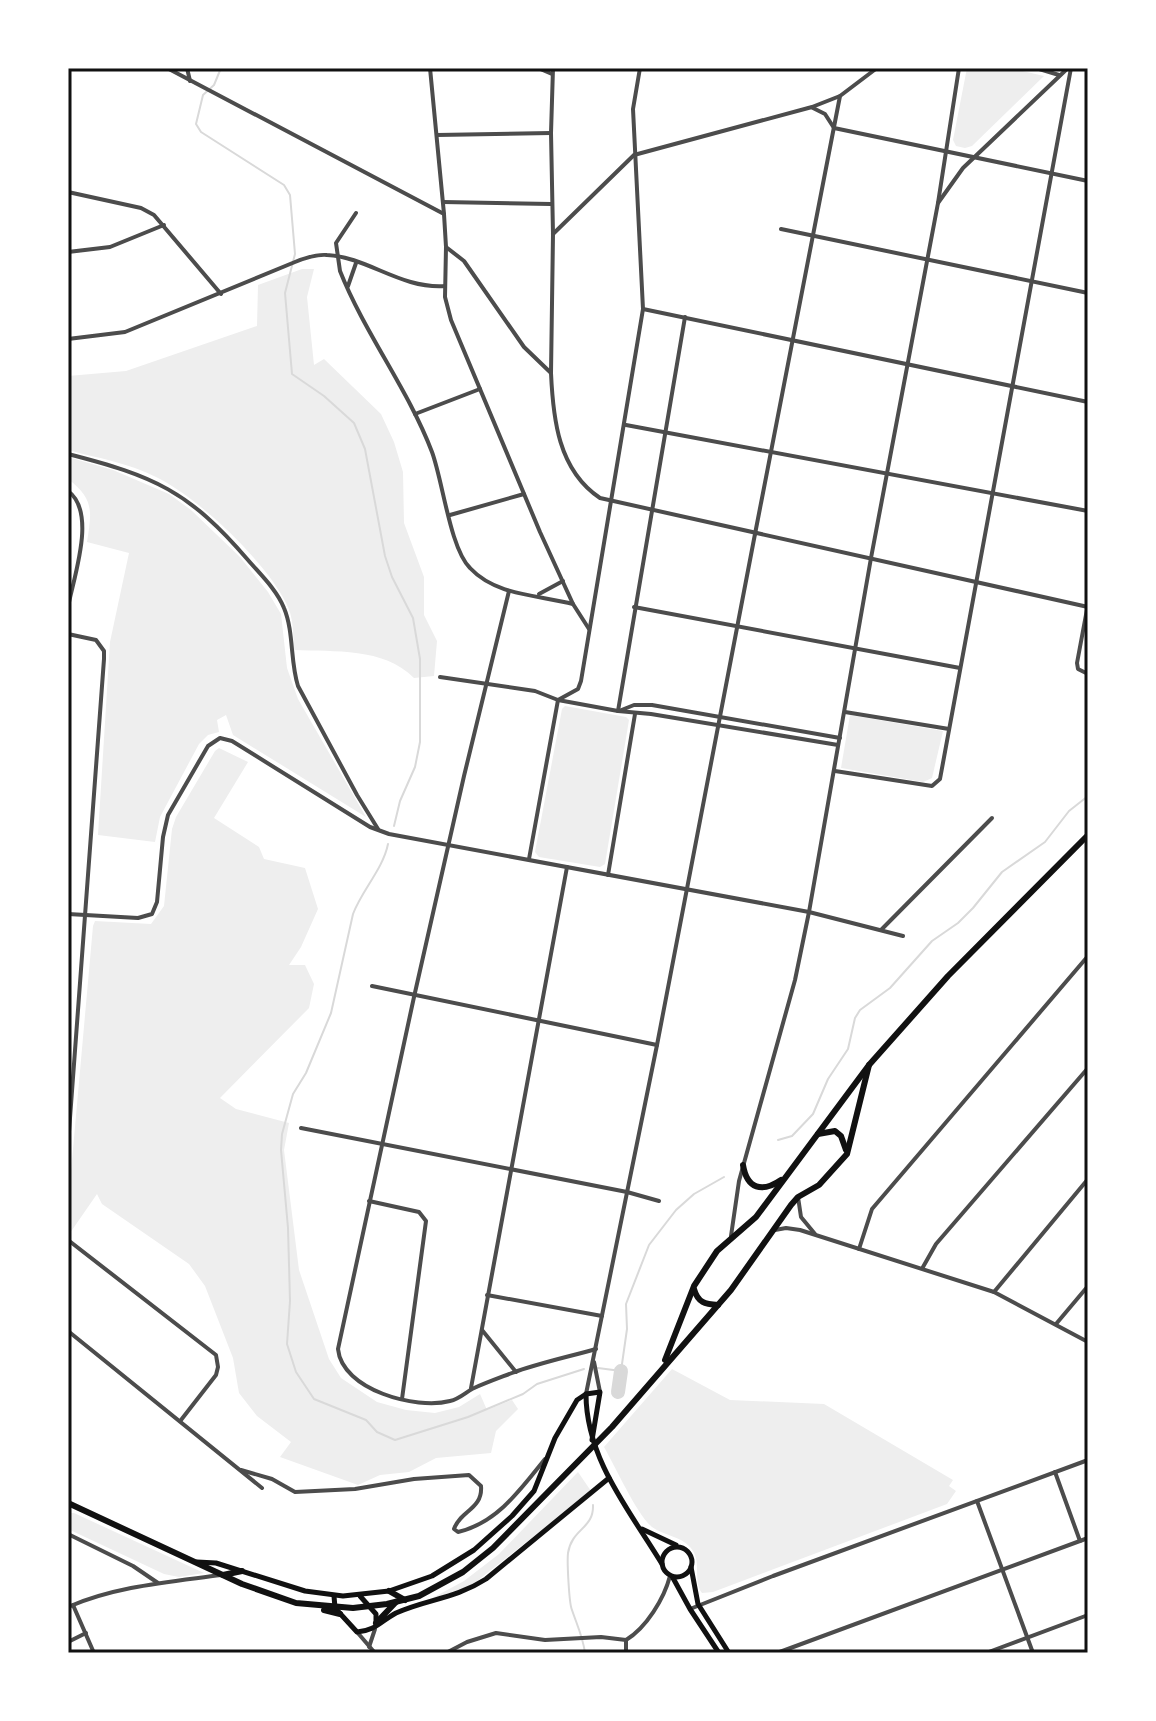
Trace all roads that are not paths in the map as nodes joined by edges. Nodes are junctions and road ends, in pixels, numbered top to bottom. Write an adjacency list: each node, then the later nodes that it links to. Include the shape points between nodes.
1 (167, 68): 12 (street)
2 (187, 68): 12 (street)
3 (430, 68): 17 (street)
4 (538, 68): 10 (street)
5 (640, 68): 19 (street, via 633,109)
6 (877, 68): 13 (street)
7 (959, 68): 18 (street)
8 (1036, 68): 11 (street)
9 (1069, 68): 11 (street); 21 (street)
10 (553, 71): 16 (street)
11 (1059, 75): 20 (street)
12 (190, 81): 28 (street)
13 (840, 96): 14 (street); 15 (street)
14 (812, 107): 15 (street); 19 (street)
15 (834, 128): 18 (street); 32 (street)
16 (551, 133): 17 (street); 26 (street)
17 (436, 135): 24 (street)
18 (946, 152): 20 (street); 25 (street)
19 (634, 155): 31 (street); 43 (street)
20 (973, 158): 21 (street); 25 (street)
21 (1053, 174): 22 (street); 38 (street)
22 (1088, 181)
23 (68, 192): 29 (street, via 141,208)
24 (443, 202): 26 (street); 28 (street)
25 (938, 203): 36 (street)
26 (551, 204): 31 (street)
27 (356, 213): 35 (street, via 337,238)
28 (444, 214): 33 (street)
29 (164, 225): 34 (street, via 110,247); 42 (street)
30 (781, 229): 32 (street)
31 (553, 234): 48 (street)
32 (813, 235): 36 (street); 46 (street)
33 (446, 247): 40 (street); 48 (street, via 464,261 524,347)
34 (68, 252)
35 (337, 256): 37 (street); 39 (street); 42 (street, via 306,258)
36 (927, 260): 38 (street); 47 (street)
37 (356, 263): 39 (street); 40 (street, via 417,285)
38 (1033, 281): 41 (street); 49 (street)
39 (348, 286): 52 (street)
40 (445, 286): 50 (street, via 451,320)
41 (1088, 293)
42 (221, 294): 45 (street, via 125,332)
43 (643, 309): 44 (street); 53 (street)
44 (685, 317): 46 (street); 54 (street)
45 (68, 339)
46 (793, 340): 47 (street); 55 (street)
47 (908, 365): 49 (street); 57 (street)
48 (551, 373): 61 (street, via 554,425 565,453 588,488)
49 (1013, 386): 51 (street); 59 (street)
50 (480, 389): 52 (street); 60 (street)
51 (1088, 402)
52 (415, 414): 64 (street)
53 (625, 424): 54 (street); 61 (street)
54 (665, 432): 55 (street); 62 (street)
55 (771, 452): 57 (street); 65 (street)
56 (68, 454): 94 (street, via 156,481 187,499 267,582 285,611 298,686)
57 (886, 473): 59 (street); 66 (street)
58 (68, 491): 73 (street, via 79,501 83,522)
59 (993, 493): 63 (street); 68 (street)
60 (524, 494): 64 (street); 67 (street)
61 (612, 502): 62 (street); 76 (street)
62 (651, 510): 65 (street); 74 (street)
63 (1088, 511)
64 (450, 515): 69 (street, via 466,564)
65 (755, 534): 66 (street); 75 (street)
66 (871, 558): 68 (street); 78 (street)
67 (563, 581): 70 (street); 71 (street)
68 (977, 582): 72 (street); 79 (street)
69 (509, 591): 70 (street); 82 (street)
70 (537, 595): 71 (street)
71 (573, 604): 76 (street)
72 (1088, 606): 80 (street, via 1077,663)
73 (68, 607)
74 (634, 607): 75 (street); 84 (street)
75 (738, 627): 78 (street); 87 (street)
76 (590, 631): 83 (street, via 580,685)
77 (68, 634): 103 (street, via 96,640 104,651)
78 (856, 648): 79 (street); 85 (street)
79 (960, 668): 89 (street)
80 (1086, 673)
81 (440, 677): 82 (street)
82 (488, 683): 83 (street); 96 (street)
83 (558, 700): 84 (street); 97 (street)
84 (618, 711): 86 (street); 87 (street, via 642,705)
85 (845, 712): 89 (street); 90 (street)
86 (635, 714): 88 (street); 99 (street)
87 (721, 718): 88 (street); 90 (street)
88 (719, 725): 91 (street); 100 (street)
89 (949, 729): 92 (street, via 940,779 932,786)
90 (840, 738): 91 (street)
91 (839, 745): 92 (street)
92 (835, 771): 101 (street)
93 (992, 818): 104 (street)
94 (379, 831): 96 (street); 103 (street, via 220,738 208,746 168,815 152,914)
95 (1088, 835): 111 (main road, via 948,976)
96 (448, 845): 97 (street); 108 (street)
97 (529, 860): 98 (street)
98 (567, 867): 99 (street); 109 (street)
99 (608, 875): 100 (street)
100 (687, 890): 101 (street); 110 (street)
101 (809, 912): 104 (street); 118 (street)
102 (68, 914): 103 (street)
103 (86, 915): 116 (street)
104 (880, 930): 105 (street)
105 (903, 936)
106 (1088, 956): 130 (street, via 872,1209)
107 (372, 986): 108 (street)
108 (414, 997): 109 (street); 115 (street)
109 (538, 1022): 110 (street); 119 (street)
110 (657, 1045): 122 (street)
111 (869, 1065): 114 (main road); 117 (main road)
112 (1088, 1068): 131 (street, via 936,1244)
113 (301, 1128): 115 (street)
114 (818, 1134): 117 (main road, via 841,1136); 120 (main road)
115 (380, 1144): 119 (street); 124 (street)
116 (68, 1145)
117 (847, 1154): 123 (main road, via 819,1185)
118 (743, 1165): 120 (main road, via 752,1185 766,1187); 128 (street)
119 (510, 1168): 122 (street); 135 (street)
120 (784, 1178): 128 (main road, via 756,1217)
121 (1088, 1179): 134 (street)
122 (627, 1192): 125 (street); 137 (street)
123 (798, 1197): 126 (main road); 127 (street, via 801,1217)
124 (369, 1201): 149 (street, via 338,1349 342,1365 361,1383); 149 (street, via 419,1212 426,1219)
125 (659, 1201)
126 (775, 1230): 127 (street); 136 (main road)
127 (817, 1236): 130 (street)
128 (731, 1238): 132 (main road)
129 (68, 1240): 152 (street, via 216,1355 216,1375)
130 (859, 1249): 131 (street)
131 (923, 1267): 134 (street)
132 (694, 1286): 136 (main road, via 701,1303); 144 (main road)
133 (1088, 1286): 138 (street)
134 (994, 1292): 138 (street)
135 (487, 1295): 137 (street); 139 (street)
136 (718, 1305): 144 (main road)
137 (602, 1316): 142 (street)
138 (1056, 1324): 141 (street)
139 (480, 1329): 145 (street); 146 (street)
140 (68, 1331): 152 (street)
141 (1088, 1342)
142 (596, 1349): 143 (street); 145 (street)
143 (594, 1359): 147 (street); 148 (street)
144 (662, 1367): 178 (main road, via 514,1529 438,1587)
145 (516, 1372): 146 (street)
146 (471, 1390): 149 (street, via 439,1403)
147 (600, 1392): 148 (main road); 151 (main road)
148 (586, 1394): 150 (main road); 154 (main road, via 577,1400)
149 (402, 1399)
150 (587, 1408): 151 (main road); 153 (main road)
151 (599, 1408): 153 (main road)
152 (181, 1420): 156 (street)
153 (592, 1440): 158 (main road)
154 (547, 1457): 156 (street, via 503,1509 458,1532 455,1524 480,1498 481,1486 469,1475 291,1492 272,1479); 175 (main road, via 534,1491 499,1530 448,1568)
155 (1088, 1460): 157 (street)
156 (241, 1470): 159 (street)
157 (1055, 1472): 160 (street); 165 (street)
158 (609, 1478): 162 (main road); 186 (main road, via 471,1588 396,1613)
159 (262, 1488)
160 (977, 1501): 170 (street); 180 (street)
161 (68, 1503): 167 (main road)
162 (641, 1528): 166 (main road); 168 (main road)
163 (68, 1534): 174 (street)
164 (1088, 1538): 165 (street)
165 (1080, 1541): 170 (street)
166 (682, 1548): 168 (main road, via 669,1549); 169 (main road)
167 (196, 1562): 171 (main road); 172 (main road)
168 (662, 1564): 173 (main road)
169 (691, 1567): 173 (main road, via 682,1577); 180 (main road)
170 (1002, 1569): 189 (street); 199 (street)
171 (242, 1571): 172 (main road); 176 (main road)
172 (223, 1575): 174 (street); 184 (main road, via 278,1597)
173 (671, 1576): 183 (main road); 190 (street, via 641,1628)
174 (158, 1583): 181 (street)
175 (389, 1591): 177 (main road); 178 (main road)
176 (334, 1596): 177 (main road); 184 (main road)
177 (360, 1596): 182 (main road)
178 (405, 1600): 179 (main road)
179 (396, 1602): 182 (main road); 186 (main road)
180 (698, 1604): 183 (street); 198 (main road)
181 (70, 1606): 188 (street)
182 (371, 1607): 184 (main road); 186 (main road, via 377,1616)
183 (690, 1609): 197 (main road)
184 (338, 1611): 187 (main road)
185 (1088, 1615): 189 (street)
186 (375, 1626): 187 (main road); 192 (street)
187 (357, 1632): 192 (street)
188 (86, 1633): 191 (street); 193 (street)
189 (1027, 1637): 200 (street); 201 (street)
190 (626, 1640): 195 (street, via 496,1633); 196 (street)
191 (68, 1642)
192 (369, 1647): 194 (street)
193 (94, 1653)
194 (375, 1653)
195 (446, 1653)
196 (626, 1653)
197 (719, 1653)
198 (729, 1653)
199 (777, 1653)
200 (986, 1653)
201 (1033, 1653)

